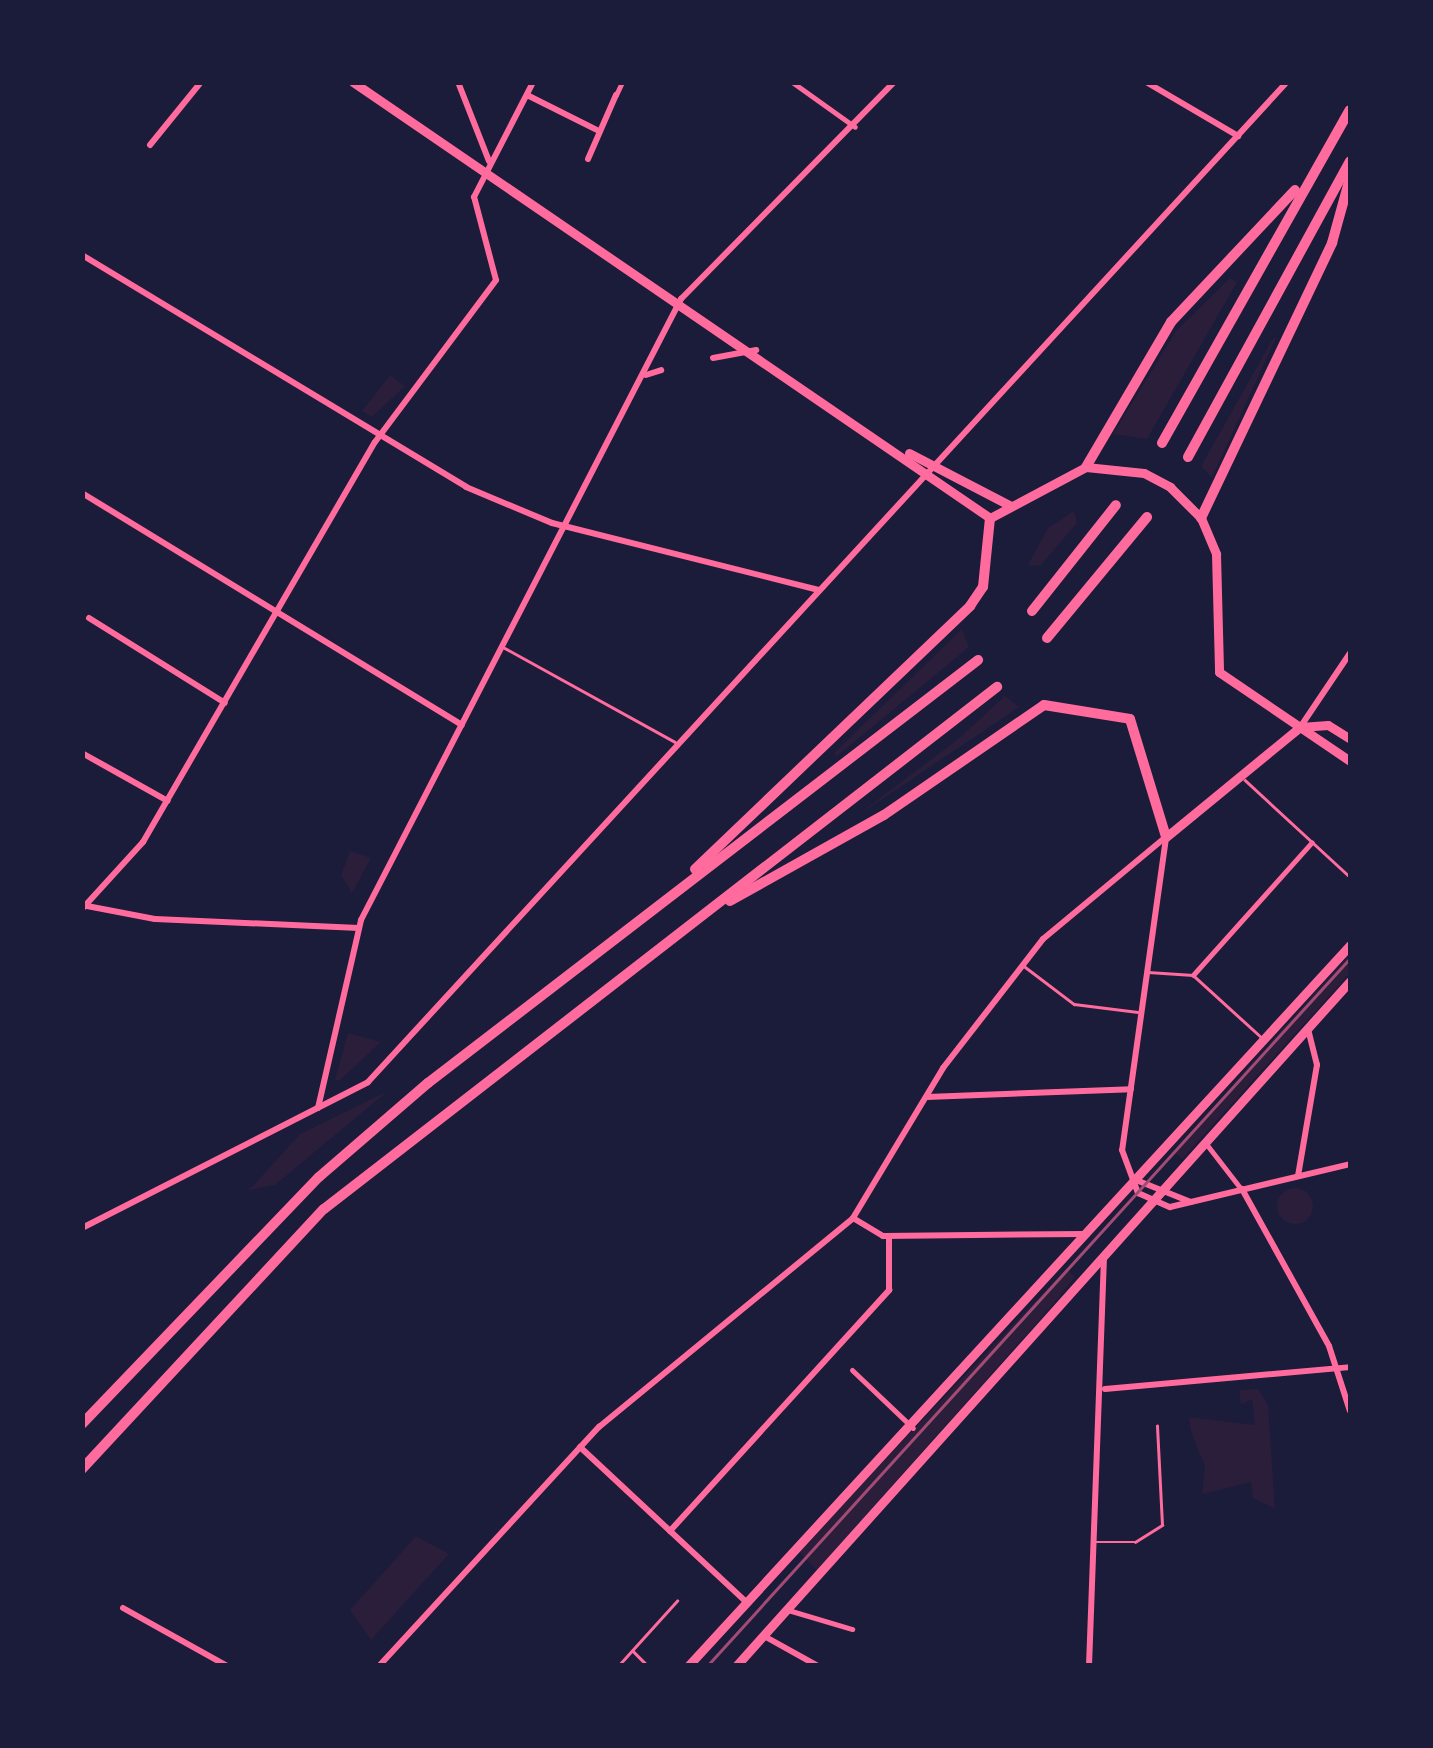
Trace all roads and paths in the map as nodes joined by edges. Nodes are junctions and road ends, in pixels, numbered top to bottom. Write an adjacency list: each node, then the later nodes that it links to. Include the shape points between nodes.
1 (201, 82): 16 (street)
2 (354, 82): 19 (main road)
3 (458, 82): 19 (street)
4 (534, 82): 10 (street)
5 (622, 82): 11 (street)
6 (792, 82): 13 (street)
7 (894, 82): 13 (street)
8 (1146, 82): 15 (street)
9 (1287, 82): 15 (street)
10 (528, 94): 14 (street); 19 (street)
11 (616, 94): 14 (street)
12 (1350, 110): 20 (highway)
13 (854, 127): 23 (street)
14 (598, 130): 17 (street)
15 (1238, 136): 32 (street)
16 (150, 146)
17 (588, 159)
18 (1350, 161): 31 (highway)
19 (488, 167): 23 (main road); 28 (street, via 473,202 496,280)
20 (1310, 174): 29 (highway); 33 (highway, via 1172,322)
21 (1350, 178): 40 (highway, via 1332,243)
22 (82, 256): 28 (street)
23 (681, 299): 24 (main road); 27 (street)
24 (756, 350): 25 (street); 30 (main road)
25 (713, 358)
26 (662, 370): 27 (street)
27 (645, 375): 41 (street)
28 (380, 434): 41 (street, via 466,487); 43 (street)
29 (1162, 442)
30 (906, 453): 32 (main road); 34 (main road)
31 (1188, 458)
32 (932, 462): 34 (street); 36 (main road)
33 (1086, 467): 36 (main road); 40 (main road, via 1144,474)
34 (923, 472): 39 (main road); 42 (street)
35 (83, 495): 43 (street)
36 (1012, 506): 39 (main road)
37 (1116, 506): 44 (highway)
38 (1147, 516): 46 (highway)
39 (990, 518): 65 (highway, via 983,588 970,606)
40 (1201, 518): 53 (main road, via 1219,571 1212,657 1219,672)
41 (566, 526): 42 (street); 47 (street)
42 (819, 590): 55 (street)
43 (276, 611): 51 (street); 52 (street)
44 (1032, 611)
45 (89, 618): 51 (street)
46 (1047, 638)
47 (501, 647): 52 (street); 55 (lane)
48 (1350, 653): 53 (street)
49 (978, 660): 65 (highway)
50 (997, 687): 64 (highway)
51 (225, 703): 59 (street)
52 (462, 725): 66 (street)
53 (1300, 727): 54 (main road, via 1328,724); 57 (main road); 58 (main road)
54 (1350, 740)
55 (676, 742): 77 (street, via 368,1082)
56 (82, 753): 59 (street)
57 (1350, 762)
58 (1244, 778): 60 (main road); 61 (lane)
59 (168, 801): 63 (street)
60 (1166, 836): 64 (highway, via 1135,726 1111,711 1044,705 884,814); 68 (street); 69 (street)
61 (1312, 842): 62 (lane); 70 (street)
62 (1350, 877)
63 (84, 906): 66 (street, via 154,919)
64 (694, 922): 100 (highway, via 324,1209)
65 (631, 925): 96 (highway, via 319,1178)
66 (359, 928): 77 (street)
67 (1350, 945): 74 (main road)
68 (1023, 965): 72 (lane, via 1074,1004); 76 (street)
69 (1147, 972): 70 (lane); 72 (street)
70 (1193, 975): 74 (lane)
71 (1350, 981): 73 (main road)
72 (1142, 1012): 75 (street)
73 (1308, 1028): 78 (main road); 80 (street, via 1316,1066)
74 (1265, 1040): 81 (main road)
75 (1131, 1089): 76 (street); 81 (street, via 1122,1150)
76 (926, 1097): 86 (street)
77 (318, 1110): 87 (street)
78 (1207, 1145): 82 (street); 83 (main road)
79 (1350, 1164): 80 (street)
80 (1298, 1176): 82 (street)
81 (1133, 1181): 83 (street, via 1150,1179); 85 (street); 88 (main road)
82 (1242, 1190): 84 (street); 92 (street)
83 (1164, 1192): 84 (street); 85 (main road)
84 (1192, 1202): 85 (street)
85 (1152, 1206): 90 (main road)
86 (853, 1218): 89 (street); 99 (street)
87 (82, 1228)
88 (1084, 1234): 89 (street); 98 (main road)
89 (889, 1236): 101 (street, via 889,1290)
90 (1104, 1259): 94 (street); 106 (main road)
91 (1350, 1368): 92 (street)
92 (1335, 1369): 94 (street); 95 (street)
93 (852, 1370): 98 (street)
94 (1105, 1389): 102 (street)
95 (1350, 1411)
96 (82, 1424)
97 (1157, 1426): 102 (lane, via 1162,1525 1135,1542)
98 (913, 1428): 104 (main road)
99 (580, 1447): 101 (street); 111 (street)
100 (82, 1469)
101 (670, 1530): 104 (street)
102 (1093, 1542): 117 (street)
103 (677, 1601): 109 (lane)
104 (745, 1601): 114 (main road)
105 (123, 1608): 110 (street)
106 (788, 1610): 107 (street); 108 (main road)
107 (852, 1629)
108 (764, 1636): 115 (main road); 116 (street)
109 (632, 1650): 112 (lane); 113 (lane)
110 (227, 1666)
111 (379, 1666)
112 (618, 1666)
113 (648, 1666)
114 (688, 1666)
115 (736, 1666)
116 (818, 1666)
117 (1089, 1666)

